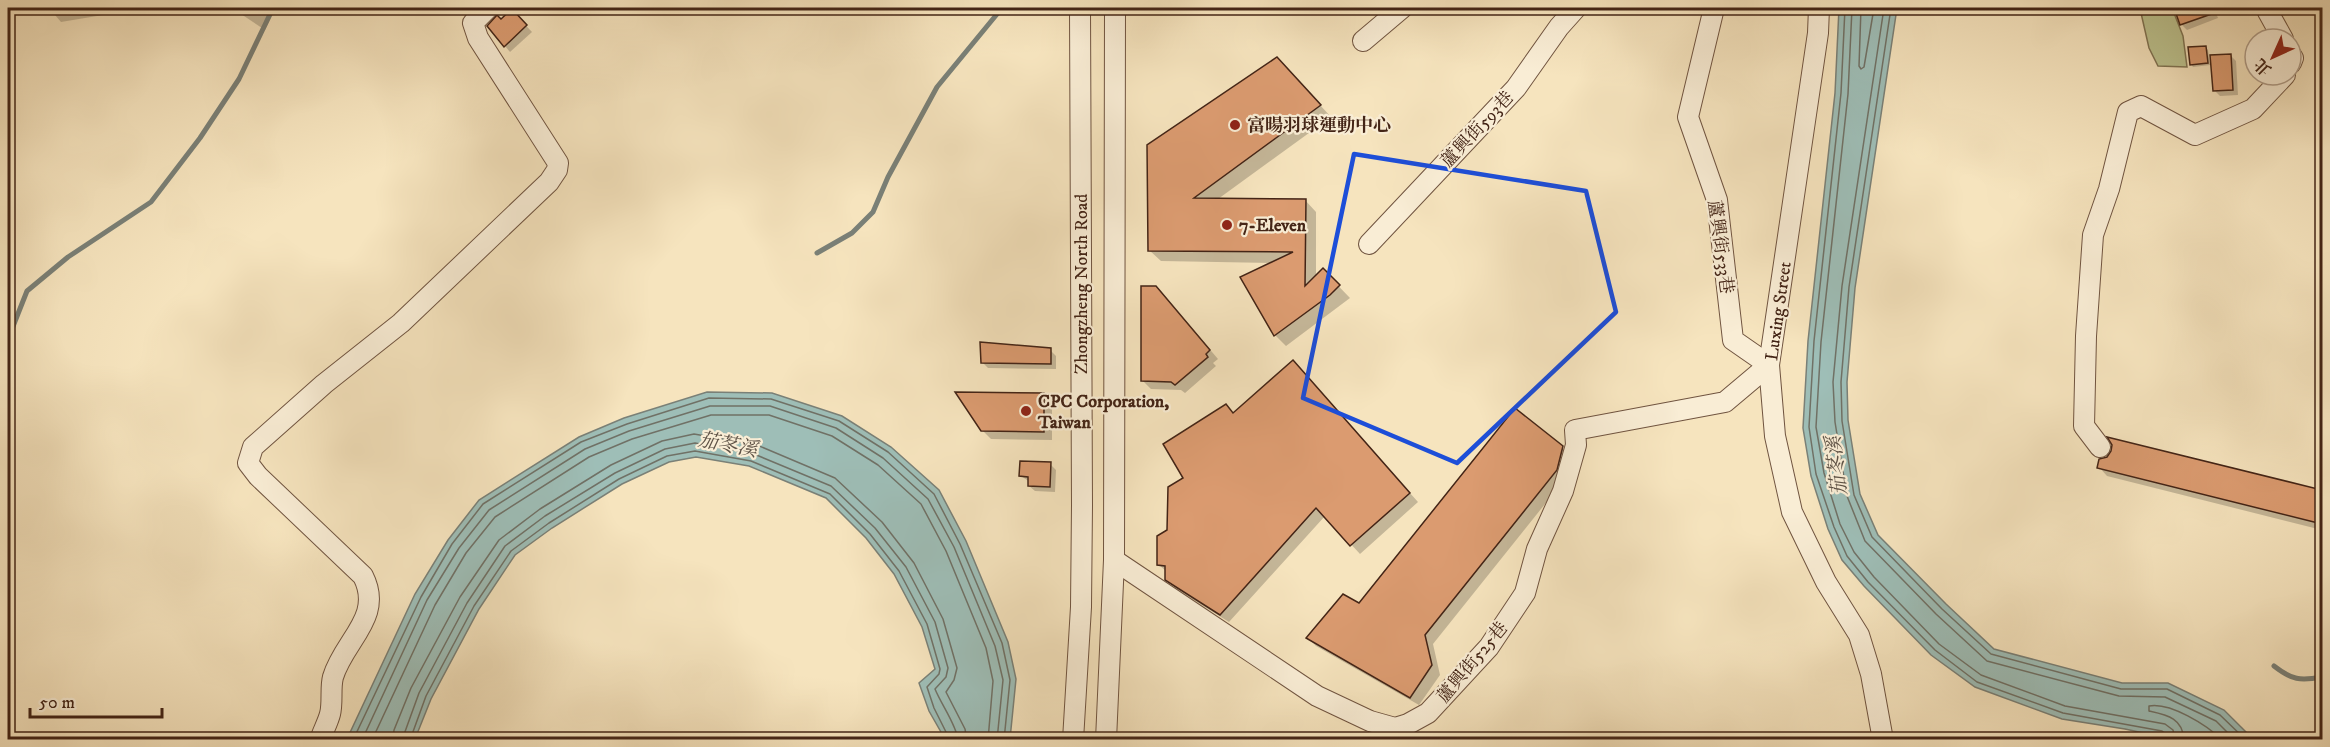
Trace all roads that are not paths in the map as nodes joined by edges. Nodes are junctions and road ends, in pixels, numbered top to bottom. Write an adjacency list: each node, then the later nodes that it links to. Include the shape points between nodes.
1 (488, 8): 16 (street, via 473,23 478,38 558,163 557,170 549,182 400,323 253,447 248,463 363,576 369,588 367,613 333,677 330,713)
2 (1080, 8): 17 (street, Zhongzheng North Road, via 1082,504)
3 (1115, 8): 15 (street, Zhongzheng North Road)
4 (1402, 8): 10 (street)
5 (1576, 8): 12 (street, 蘆興街593巷, via 1516,88)
6 (1714, 8): 13 (street, 蘆興街533巷, via 1688,117 1717,200 1733,340)
7 (1819, 8): 13 (street, Luxing Street)
8 (2270, 8): 9 (street, via 2268,12)
9 (2276, 27)
10 (1363, 40)
11 (2274, 87): 14 (street, via 2253,109 2195,135 2141,106 2128,112 2093,235 2084,426)
12 (1369, 244)
13 (1769, 365): 15 (street, 蘆興街525巷, via 1725,402 1575,430 1576,445 1563,491 1538,549 1525,593 1489,647 1428,713 1395,728 1317,696); 19 (street, Luxing Street, via 1775,436 1792,512 1826,582 1859,634)
14 (2100, 447)
15 (1114, 560): 18 (street, Zhongzheng North Road)
16 (320, 740)
17 (1073, 740)
18 (1106, 740)
19 (1883, 740)

